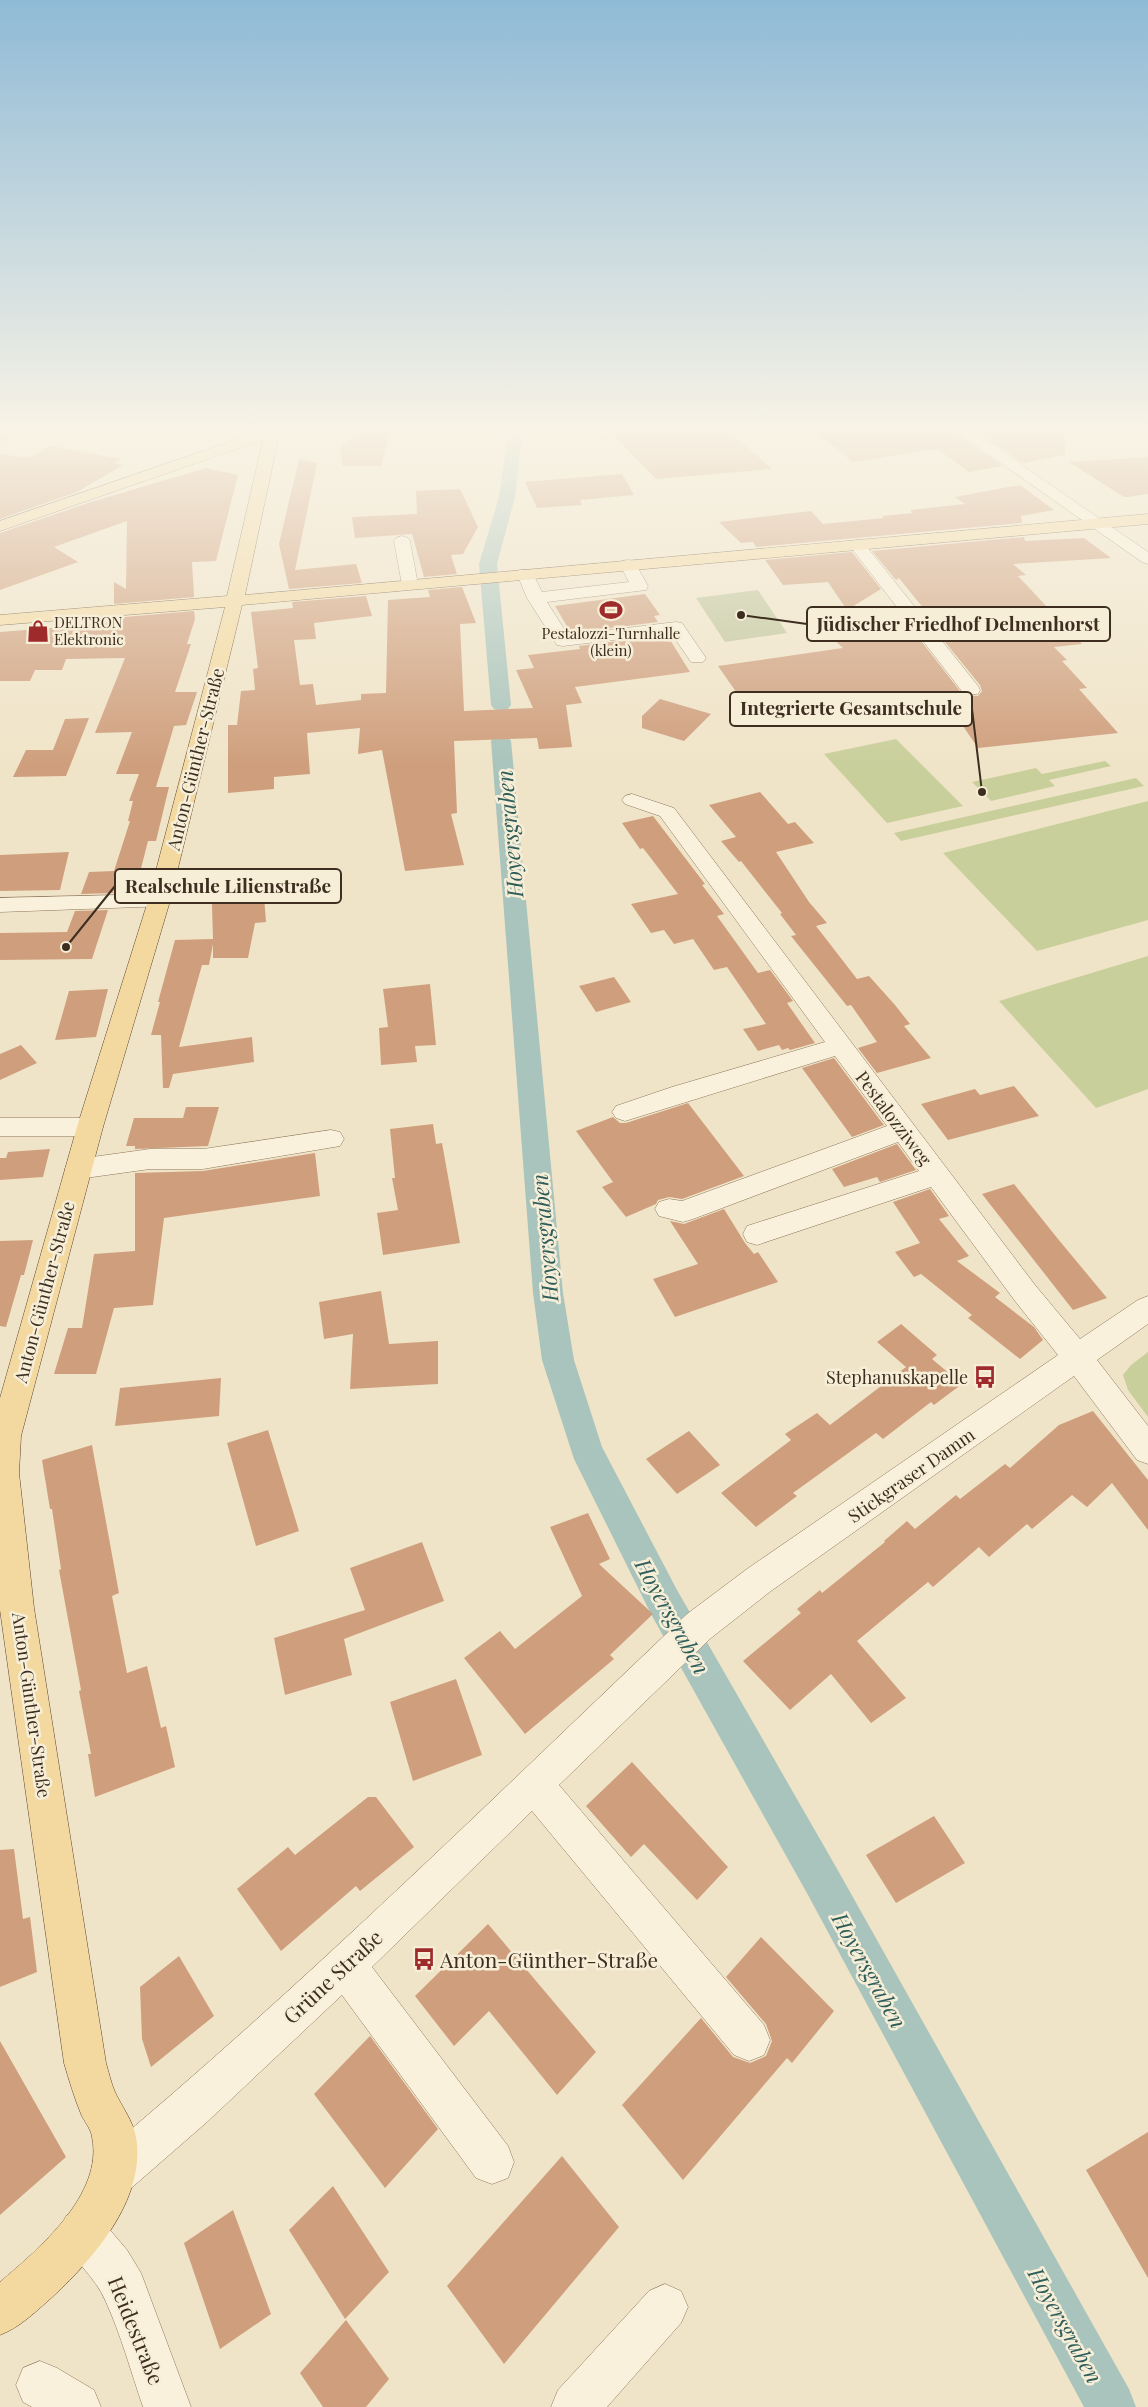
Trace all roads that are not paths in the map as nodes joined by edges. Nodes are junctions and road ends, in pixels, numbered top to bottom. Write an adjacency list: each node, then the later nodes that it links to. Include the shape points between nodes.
1 (248, 540): 11 (main road, Anton-Günther-Straße)
2 (910, 540): 5 (main road)
3 (1120, 540): 6 (street)
4 (402, 541): 9 (street)
5 (857, 545): 7 (main road); 14 (street)
6 (1148, 559)
7 (628, 564): 8 (main road); 10 (street, via 640,586)
8 (517, 575): 9 (main road); 10 (street)
9 (410, 585): 11 (main road)
10 (536, 598): 13 (street, via 563,641 676,627)
11 (235, 601): 12 (main road); 16 (main road, Anton-Günther-Straße)
12 (0, 620)
13 (697, 658)
14 (972, 690)
15 (632, 800): 18 (street, Pestalozziweg, via 667,812)
16 (159, 901): 17 (street); 21 (main road, Anton-Günther-Straße)
17 (0, 905)
18 (841, 1046): 19 (street); 22 (street, Pestalozziweg)
19 (625, 1112)
20 (0, 1127): 21 (street)
21 (90, 1127): 24 (main road, Anton-Günther-Straße)
22 (904, 1130): 25 (street, Pestalozziweg); 26 (street, via 683,1212)
23 (331, 1139): 24 (street, via 202,1159 150,1159)
24 (78, 1169): 36 (main road, Anton-Günther-Straße, via 5,1436 3,1472 17,1608 85,2062 95,2096 114,2138)
25 (937, 1175): 27 (street); 29 (street, Pestalozziweg, via 1024,1293)
26 (669, 1209)
27 (757, 1234)
28 (1148, 1308): 29 (street, Stickgraser Damm)
29 (1078, 1358): 30 (street, Pestalozziweg); 31 (street, Stickgraser Damm, via 759,1580)
30 (1148, 1450)
31 (687, 1636): 32 (street, Grüne Straße)
32 (534, 1784): 33 (street, Grüne Straße); 34 (street)
33 (345, 1964): 35 (street); 36 (street, Grüne Straße, via 192,2107)
34 (749, 2040)
35 (492, 2162)
36 (114, 2174): 37 (main road, Grüne Straße, via 100,2205)
37 (82, 2232): 39 (main road, Grüne Straße); 40 (street, Heidestraße, via 111,2266 125,2289)
38 (665, 2307): 41 (street)
39 (0, 2312)
40 (167, 2407)
41 (575, 2407)

